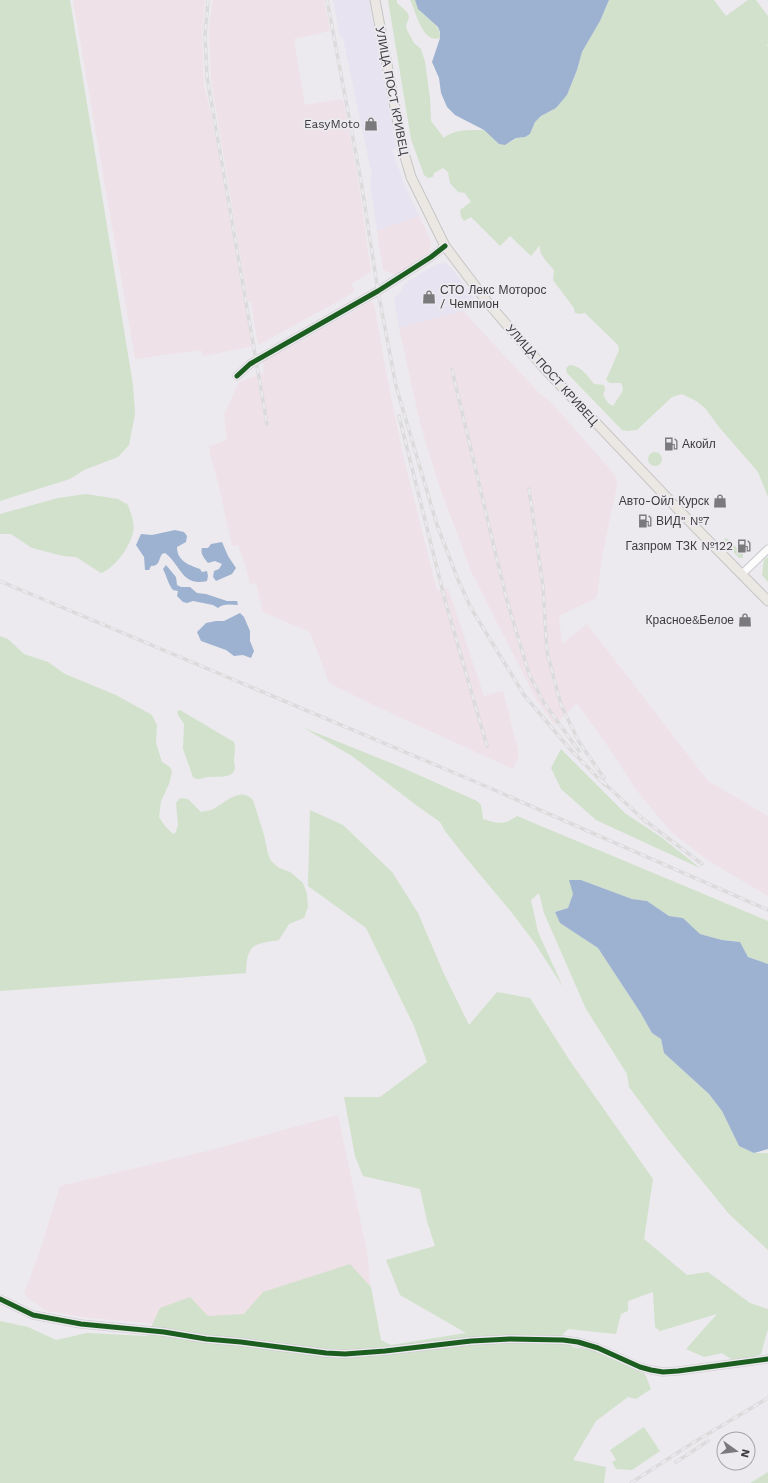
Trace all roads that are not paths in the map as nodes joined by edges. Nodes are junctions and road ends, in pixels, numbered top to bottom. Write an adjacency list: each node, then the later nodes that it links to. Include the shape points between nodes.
1 (375, 0): 2 (main road, УЛИЦА ПОСТ КРИВЕЦ, via 403,150 412,177)
2 (445, 246): 3 (street, via 370,295 250,364); 5 (main road, УЛИЦА ПОСТ КРИВЕЦ, via 545,369)
3 (237, 376)
4 (768, 549): 5 (street)
5 (742, 574): 6 (main road, УЛИЦА ПОСТ КРИВЕЦ)
6 (768, 601)
7 (0, 1299): 8 (street, via 33,1315 81,1324 326,1353 385,1351 471,1341 564,1340 598,1348 640,1367 663,1372)
8 (768, 1359)

